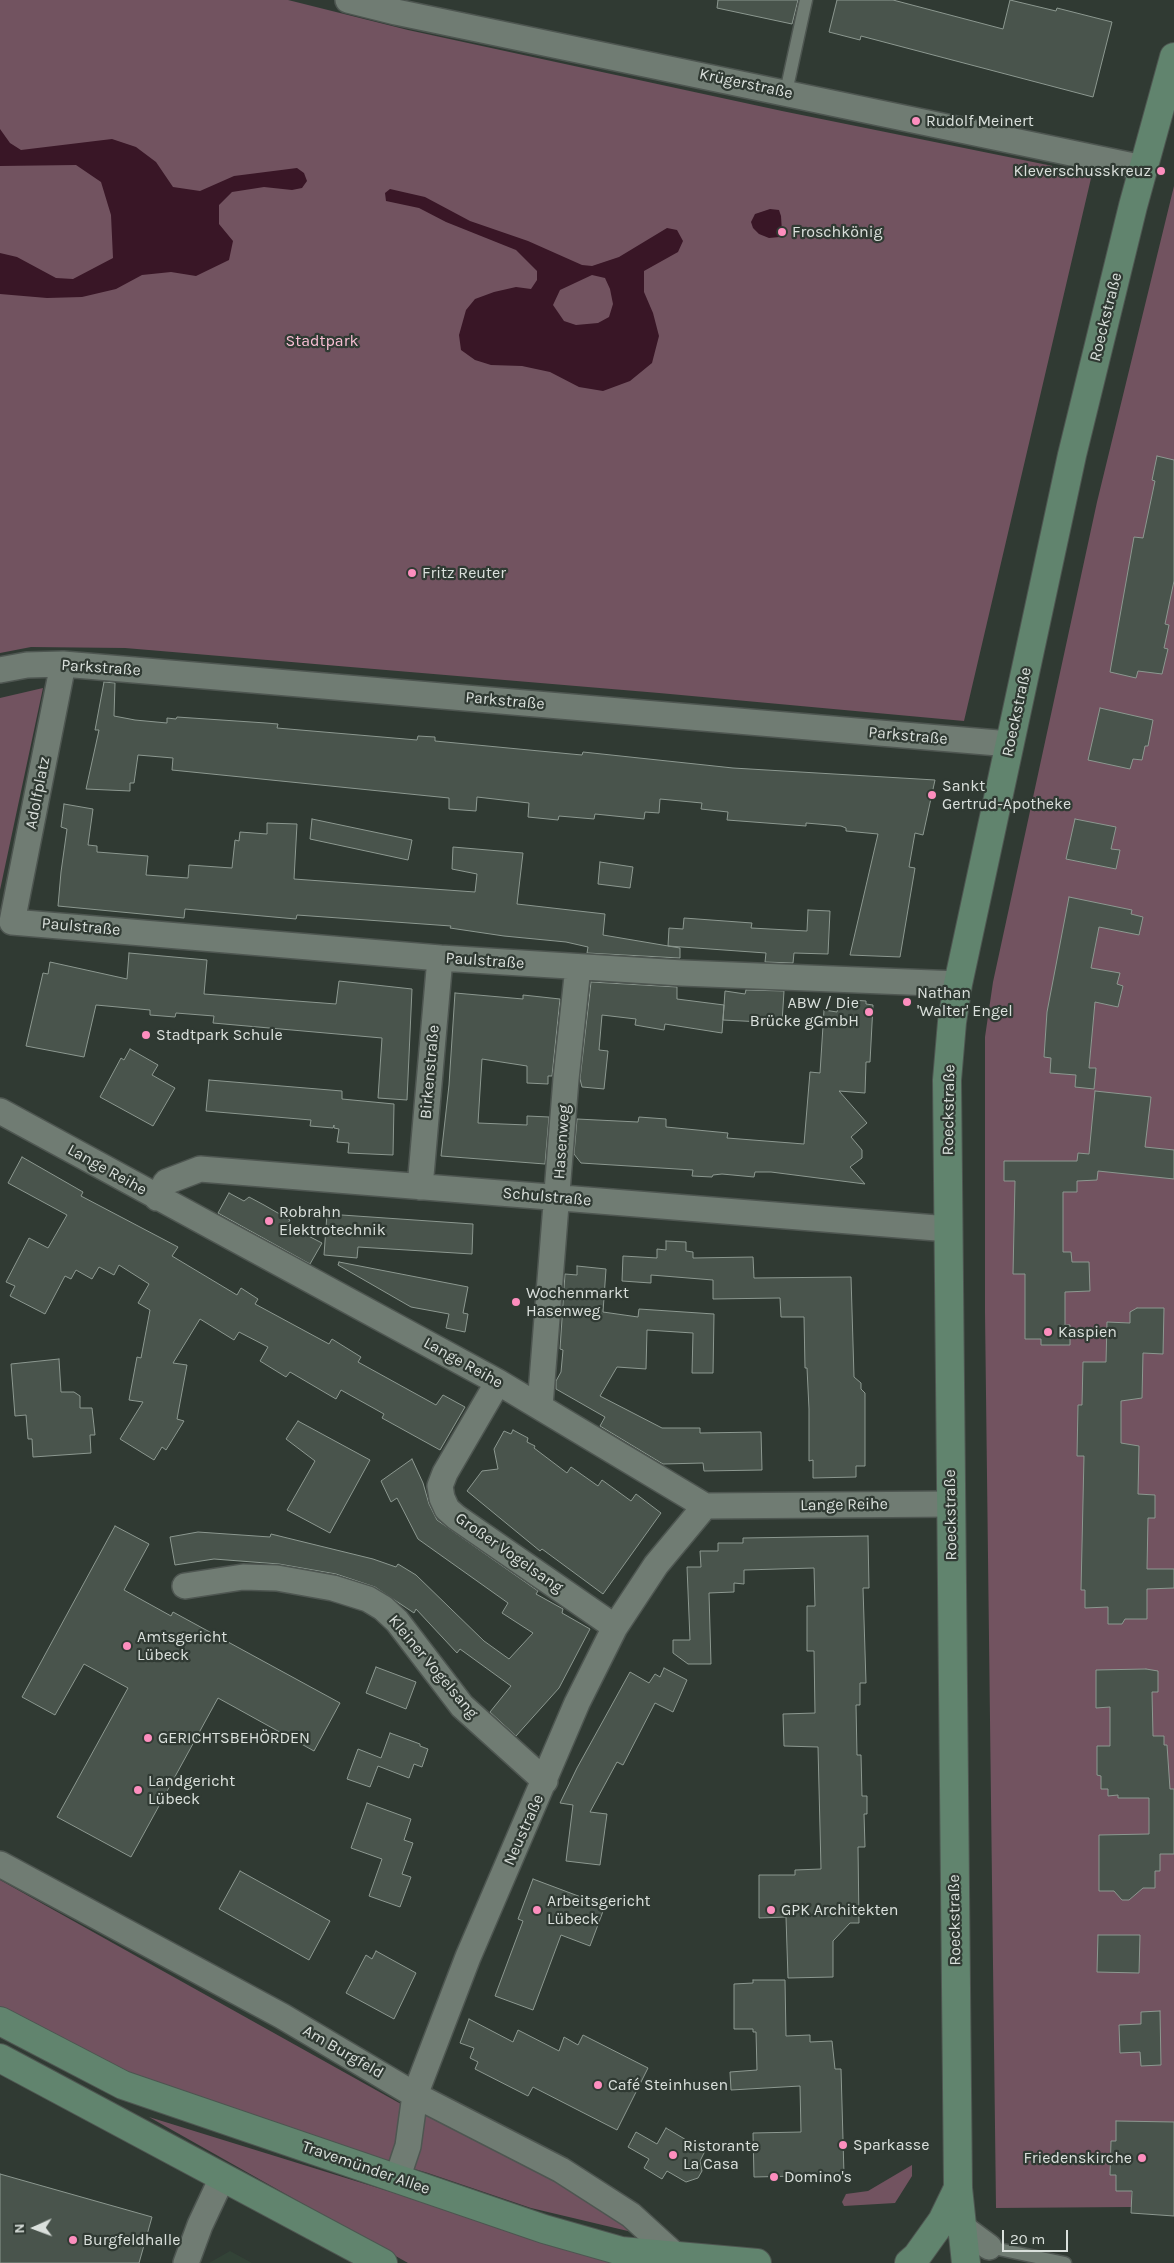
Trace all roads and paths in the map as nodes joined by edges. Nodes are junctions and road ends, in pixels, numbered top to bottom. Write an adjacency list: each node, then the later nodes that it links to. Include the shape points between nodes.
1 (348, 0): 4 (street, Krügerstraße)
2 (806, 0): 4 (lane)
3 (1174, 57): 5 (main road, Roeckstraße)
4 (786, 92): 5 (street, Krügerstraße)
5 (1143, 168): 8 (main road, Roeckstraße, via 1072,455)
6 (63, 664): 7 (street, Parkstraße); 8 (street, Parkstraße); 9 (street, Adolfplatz)
7 (0, 670)
8 (1010, 744): 12 (main road, Roeckstraße)
9 (12, 922): 10 (street, Paulstraße)
10 (440, 958): 11 (street, Paulstraße); 14 (street, Birkenstraße)
11 (578, 967): 12 (street, Paulstraße); 16 (street, Hasenweg)
12 (958, 984): 17 (main road, Roeckstraße, via 948,1080)
13 (0, 1111): 15 (street, Lange Reihe)
14 (420, 1186): 15 (street, Schulstraße, via 200,1169 166,1182); 16 (street, Schulstraße)
15 (157, 1198): 18 (street, Lange Reihe)
16 (558, 1198): 17 (street, Schulstraße); 19 (street, Hasenweg)
17 (949, 1229): 20 (main road, Roeckstraße)
18 (498, 1382): 19 (street, Lange Reihe); 23 (street, Großer Vogelsang, via 445,1473 440,1486 445,1504 456,1517)
19 (540, 1406): 21 (street, Lange Reihe)
20 (951, 1504): 21 (street, Lange Reihe); 31 (main road, Roeckstraße)
21 (705, 1506): 23 (street, Neustraße, via 656,1565)
22 (185, 1586): 24 (street, Kleiner Vogelsang, via 242,1577 277,1578 333,1588 368,1599 397,1621 462,1706)
23 (615, 1627): 24 (street, Neustraße)
24 (545, 1781): 28 (street, Neustraße, via 468,1957)
25 (0, 1864): 28 (street, Am Burgfeld, via 282,2016)
26 (0, 2021): 30 (main road, Travemünder Allee, via 123,2085)
27 (0, 2058): 29 (main road)
28 (415, 2094): 30 (street, Neustraße, via 408,2146); 34 (street, Am Burgfeld, via 561,2170 631,2215)
29 (222, 2178): 35 (street); 36 (main road)
30 (397, 2179): 34 (main road, Travemünder Allee, via 544,2229 621,2251)
31 (958, 2188): 32 (main road, Roeckstraße); 38 (main road, Roeckstraße, via 942,2221 917,2256)
32 (962, 2227): 33 (street); 39 (main road, Roeckstraße)
33 (989, 2247): 40 (lane)
34 (676, 2256): 37 (main road, Travemünder Allee)
35 (186, 2263)
36 (383, 2263)
37 (750, 2263)
38 (908, 2263)
39 (966, 2263)
40 (1065, 2263)

